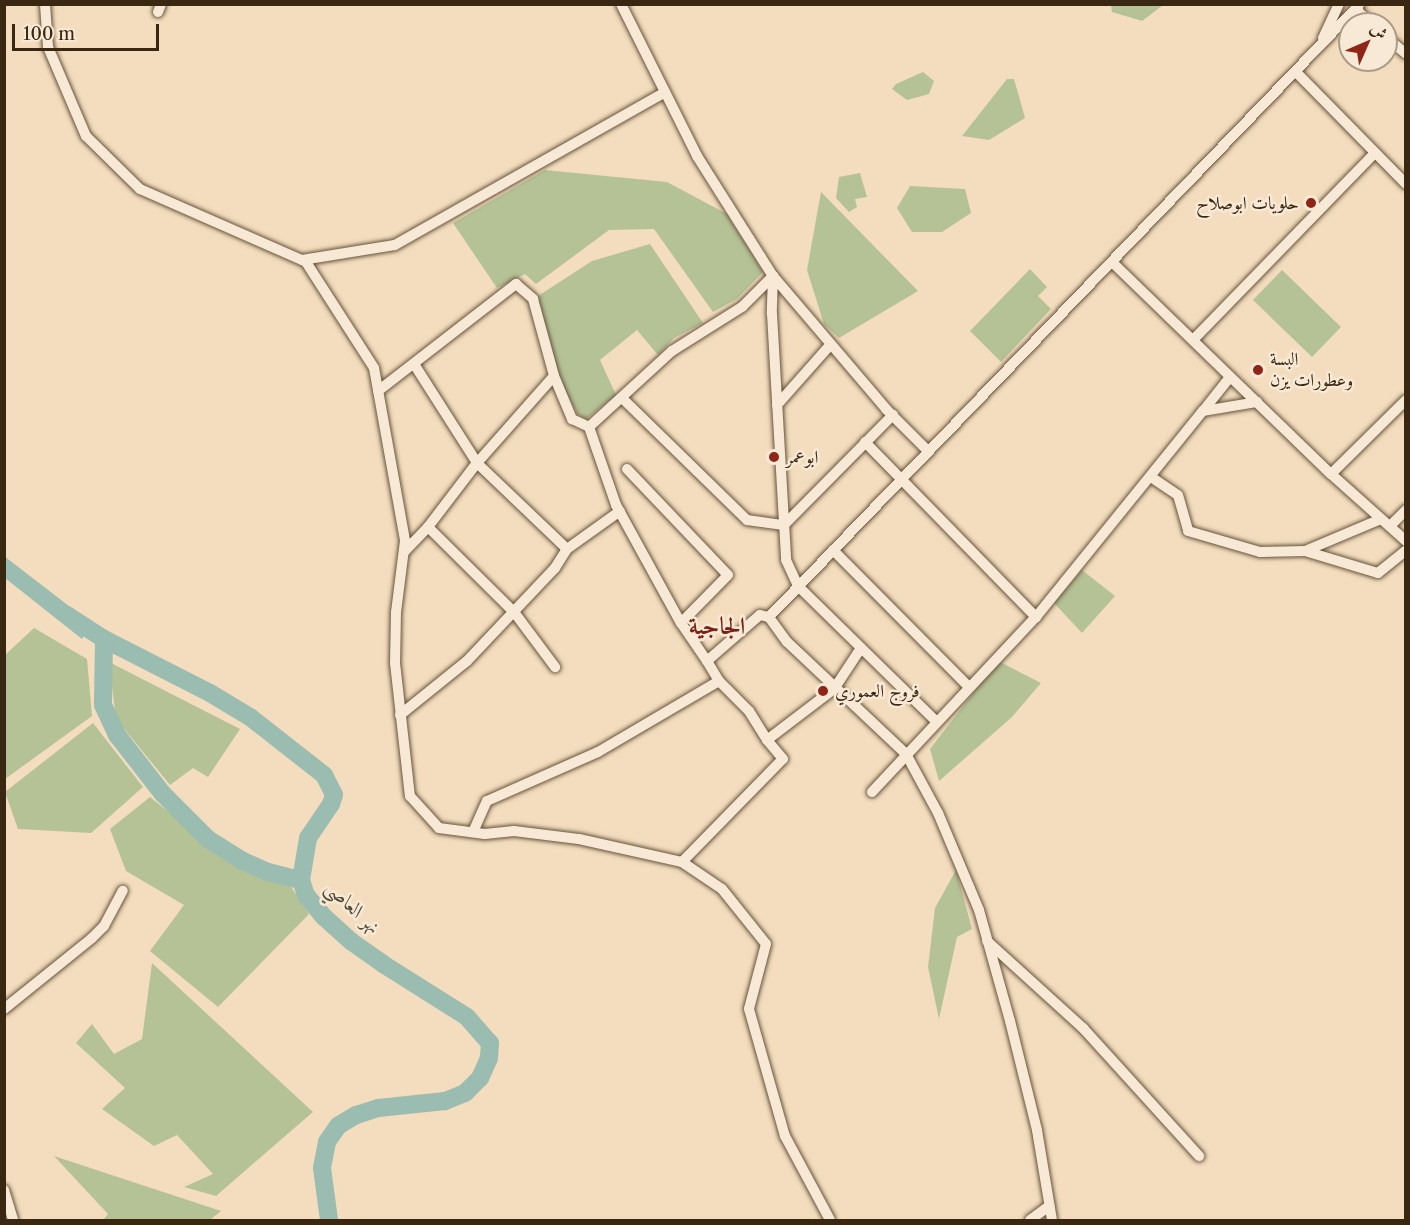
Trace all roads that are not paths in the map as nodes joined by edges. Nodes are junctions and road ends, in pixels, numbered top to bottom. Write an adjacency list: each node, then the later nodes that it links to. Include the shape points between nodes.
1 (45, 4): 10 (street, via 48,47 86,136 140,189)
2 (621, 4): 7 (street)
3 (1339, 4): 5 (street)
4 (1358, 7): 5 (street)
5 (1318, 49): 6 (street)
6 (1296, 72): 8 (street); 11 (street)
7 (665, 92): 10 (street, via 395,245); 12 (street, via 697,156)
8 (1375, 153): 9 (street); 13 (street)
9 (1406, 184)
10 (302, 260): 18 (street, via 374,368)
11 (1113, 262): 13 (street); 27 (street)
12 (773, 276): 14 (street); 19 (street, via 742,307 672,351); 22 (street)
13 (1193, 340): 17 (street)
14 (831, 344): 22 (street); 24 (street)
15 (414, 364): 16 (street, via 516,284 533,298); 18 (street); 28 (street)
16 (554, 376): 25 (street, via 572,419); 28 (street)
17 (1230, 377): 21 (street); 23 (street)
18 (378, 391): 43 (street)
19 (622, 398): 25 (street); 36 (street, via 747,520)
20 (1406, 400): 30 (street)
21 (1257, 402): 23 (street); 30 (street)
22 (777, 405): 36 (street)
23 (1203, 411): 31 (street)
24 (893, 415): 26 (street); 27 (street)
25 (588, 427): 34 (street)
26 (865, 442): 32 (street); 36 (street)
27 (928, 452): 32 (street)
28 (477, 463): 37 (street); 39 (street)
29 (627, 469): 48 (street, via 728,575)
30 (1331, 474): 35 (street)
31 (1151, 477): 42 (street, via 1178,495 1188,531 1260,552); 47 (street)
32 (901, 479): 40 (street); 47 (street)
33 (1406, 510): 35 (street)
34 (620, 511): 39 (street); 48 (street)
35 (1386, 523): 38 (street); 42 (street)
36 (784, 525): 44 (street, via 786,560)
37 (428, 527): 43 (street); 45 (street)
38 (1406, 541)
39 (567, 549): 45 (street, via 555,568)
40 (833, 550): 44 (street); 53 (street)
41 (1406, 550): 42 (street, via 1378,573)
42 (1305, 551)
43 (404, 552): 55 (street, via 394,663)
44 (798, 586): 46 (street); 49 (street)
45 (514, 612): 51 (street); 55 (street, via 467,661)
46 (768, 617): 50 (street, via 760,615); 54 (street)
47 (1036, 617): 53 (street)
48 (681, 623): 50 (street)
49 (861, 648): 54 (street); 56 (street)
50 (707, 661): 52 (street)
51 (555, 667)
52 (719, 681): 57 (street, via 748,711); 60 (street, via 598,752 487,801)
53 (969, 687): 56 (street)
54 (834, 689): 57 (street); 58 (street)
55 (400, 715): 60 (street, via 410,796 439,828)
56 (937, 722): 58 (street)
57 (767, 740): 61 (street, via 783,759)
58 (906, 754): 59 (street); 63 (street, via 938,813 979,910)
59 (872, 792)
60 (473, 832): 61 (street, via 514,831 579,839)
61 (682, 862): 69 (street, via 722,889 766,944 749,1009 785,1136)
62 (123, 891): 64 (street, via 98,932)
63 (987, 941): 65 (street, via 1083,1028); 67 (street, via 1037,1130)
64 (4, 1009)
65 (1199, 1156)
66 (4, 1190): 68 (street)
67 (1049, 1206): 70 (street); 71 (street)
68 (13, 1221)
69 (830, 1221)
70 (1030, 1221)
71 (1052, 1221)

